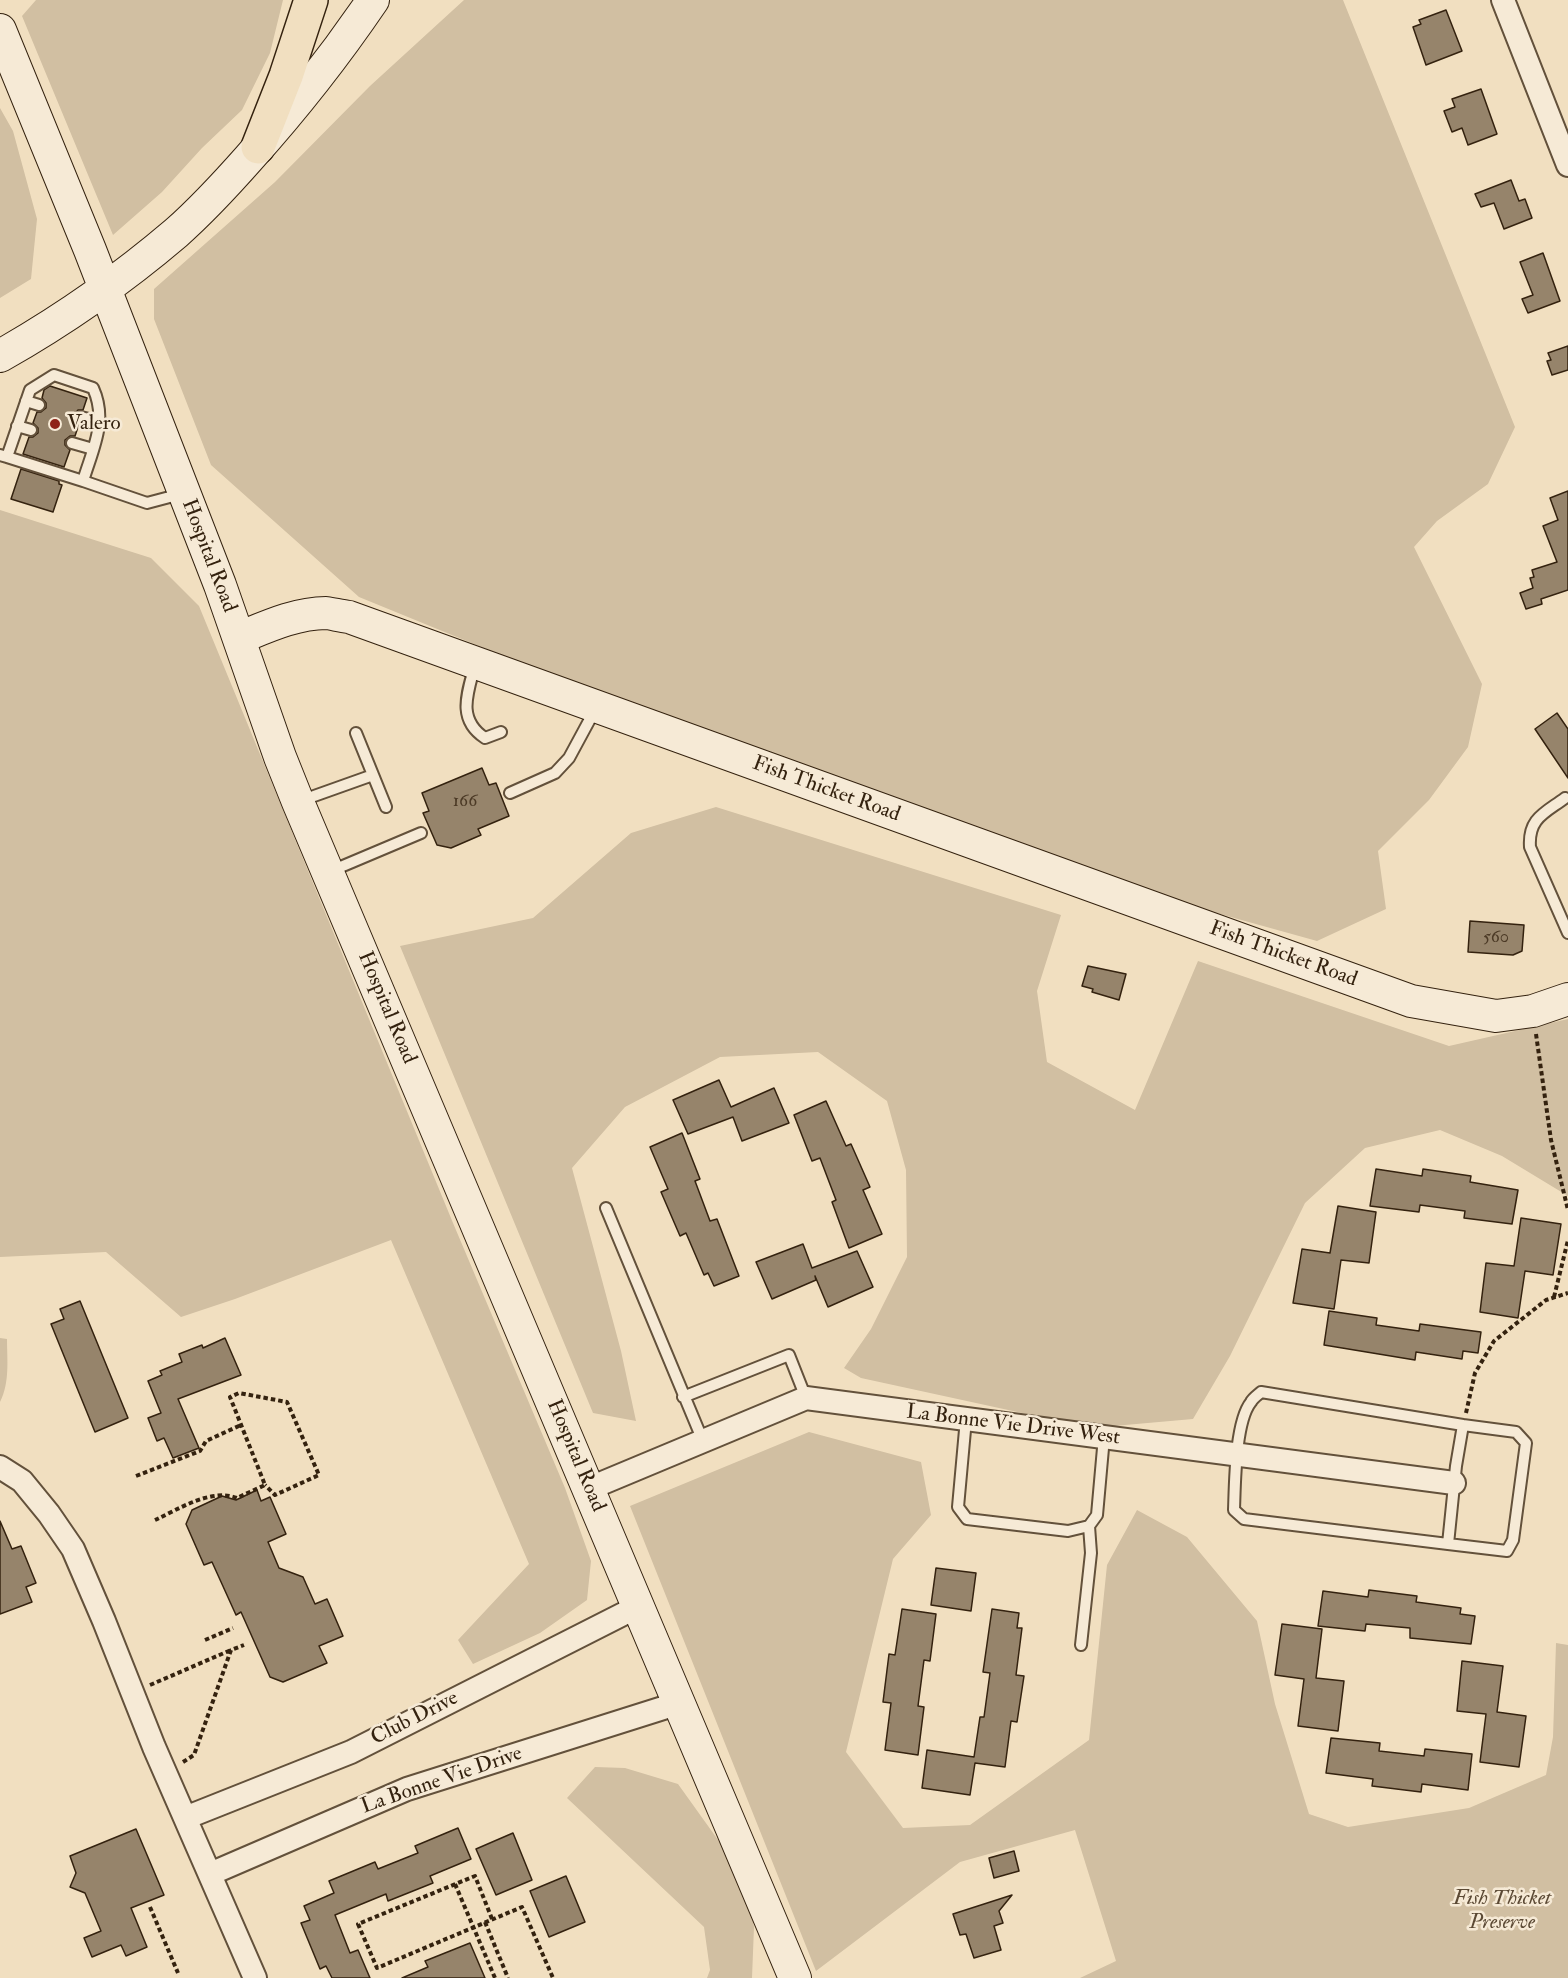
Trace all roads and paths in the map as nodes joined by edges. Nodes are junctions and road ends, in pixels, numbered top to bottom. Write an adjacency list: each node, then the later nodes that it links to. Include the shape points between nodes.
1 (311, 0): 5 (highway)
2 (373, 0): 5 (street, via 326,66)
3 (1503, 0): 6 (street)
4 (5, 42): 7 (street, Hospital Road)
5 (258, 147): 7 (street, via 177,232)
6 (1568, 165)
7 (105, 288): 8 (street); 19 (street, Hospital Road)
8 (0, 356)
9 (26, 401): 10 (lane); 12 (lane, via 30,390 54,375 93,388 100,403); 13 (lane)
10 (39, 405)
11 (81, 417): 12 (lane)
12 (100, 422): 16 (lane)
13 (17, 426): 14 (lane); 17 (lane)
14 (31, 430)
15 (72, 443): 16 (lane)
16 (93, 449): 18 (lane)
17 (3, 456): 18 (lane)
18 (83, 481): 19 (lane, via 147,503)
19 (184, 493): 20 (street, Hospital Road)
20 (239, 638): 21 (street, Fish Thicket Road, via 289,620 326,613 371,624); 28 (street, Hospital Road)
21 (475, 664): 22 (street, Fish Thicket Road); 23 (lane, via 465,701 467,714 475,731 485,738)
22 (597, 708): 26 (lane, via 569,758 555,773); 34 (street, Fish Thicket Road, via 1411,1001 1496,1016)
23 (501, 732)
24 (356, 733): 25 (lane)
25 (373, 774): 28 (lane); 29 (lane)
26 (510, 792)
27 (1565, 798): 32 (lane, via 1535,820 1529,840)
28 (298, 802): 31 (street, Hospital Road)
29 (386, 807)
30 (421, 833): 31 (lane)
31 (329, 872): 52 (street, Hospital Road)
32 (1568, 933)
33 (1568, 999): 34 (street, Fish Thicket Road)
34 (1533, 1011): 36 (path, via 1551,1140)
35 (606, 1208): 40 (lane)
36 (1568, 1210)
37 (1568, 1240): 39 (path)
38 (1568, 1293): 39 (path)
39 (1553, 1298): 44 (path, via 1494,1341 1475,1373)
40 (683, 1397): 41 (lane, via 789,1355); 46 (lane)
41 (806, 1398): 42 (street, La Bonne Vie Drive West); 46 (street, La Bonne Vie Drive West)
42 (966, 1419): 45 (street, La Bonne Vie Drive West); 54 (lane, via 958,1507 967,1519 1068,1531)
43 (242, 1425): 49 (path, via 206,1441 200,1451); 51 (path); 51 (path, via 230,1397 239,1393 287,1402 319,1475 275,1495)
44 (1463, 1425): 47 (lane, via 1262,1392 1250,1402 1243,1418); 50 (lane); 55 (lane, via 1516,1432 1526,1443 1518,1508 1513,1540 1507,1551)
45 (1104, 1437): 47 (street, La Bonne Vie Drive West); 54 (lane, via 1097,1515)
46 (702, 1441): 52 (street, La Bonne Vie Drive West)
47 (1237, 1455): 50 (street, La Bonne Vie Drive West); 55 (lane, via 1234,1510 1244,1519)
48 (0, 1467): 65 (street, via 22,1481 73,1549)
49 (136, 1476)
50 (1454, 1483): 55 (lane)
51 (266, 1485): 53 (path, via 237,1498 226,1493 204,1498)
52 (588, 1489): 56 (street, Hospital Road)
53 (155, 1520)
54 (1089, 1526): 60 (lane, via 1091,1552)
55 (1448, 1544)
56 (639, 1606): 63 (street, Hospital Road); 65 (street, Club Drive, via 351,1752)
57 (233, 1628): 58 (path)
58 (205, 1640)
59 (244, 1645): 61 (path)
60 (1082, 1645)
61 (231, 1650): 62 (path); 64 (path, via 194,1755)
62 (150, 1685)
63 (679, 1702): 66 (street, La Bonne Vie Drive, via 407,1789); 77 (street, Hospital Road)
64 (182, 1763)
65 (185, 1818): 66 (street)
66 (210, 1874): 73 (street)
67 (455, 1884): 69 (path, via 475,1876); 71 (path); 71 (path, via 358,1924 377,1968)
68 (150, 1907): 72 (path)
69 (492, 1919): 70 (path); 76 (path, via 522,1907)
70 (485, 1922): 71 (path); 75 (path)
71 (474, 1928): 74 (path)
72 (178, 1973)
73 (255, 1978)
74 (495, 1978)
75 (508, 1978)
76 (553, 1978)
77 (795, 1978)

